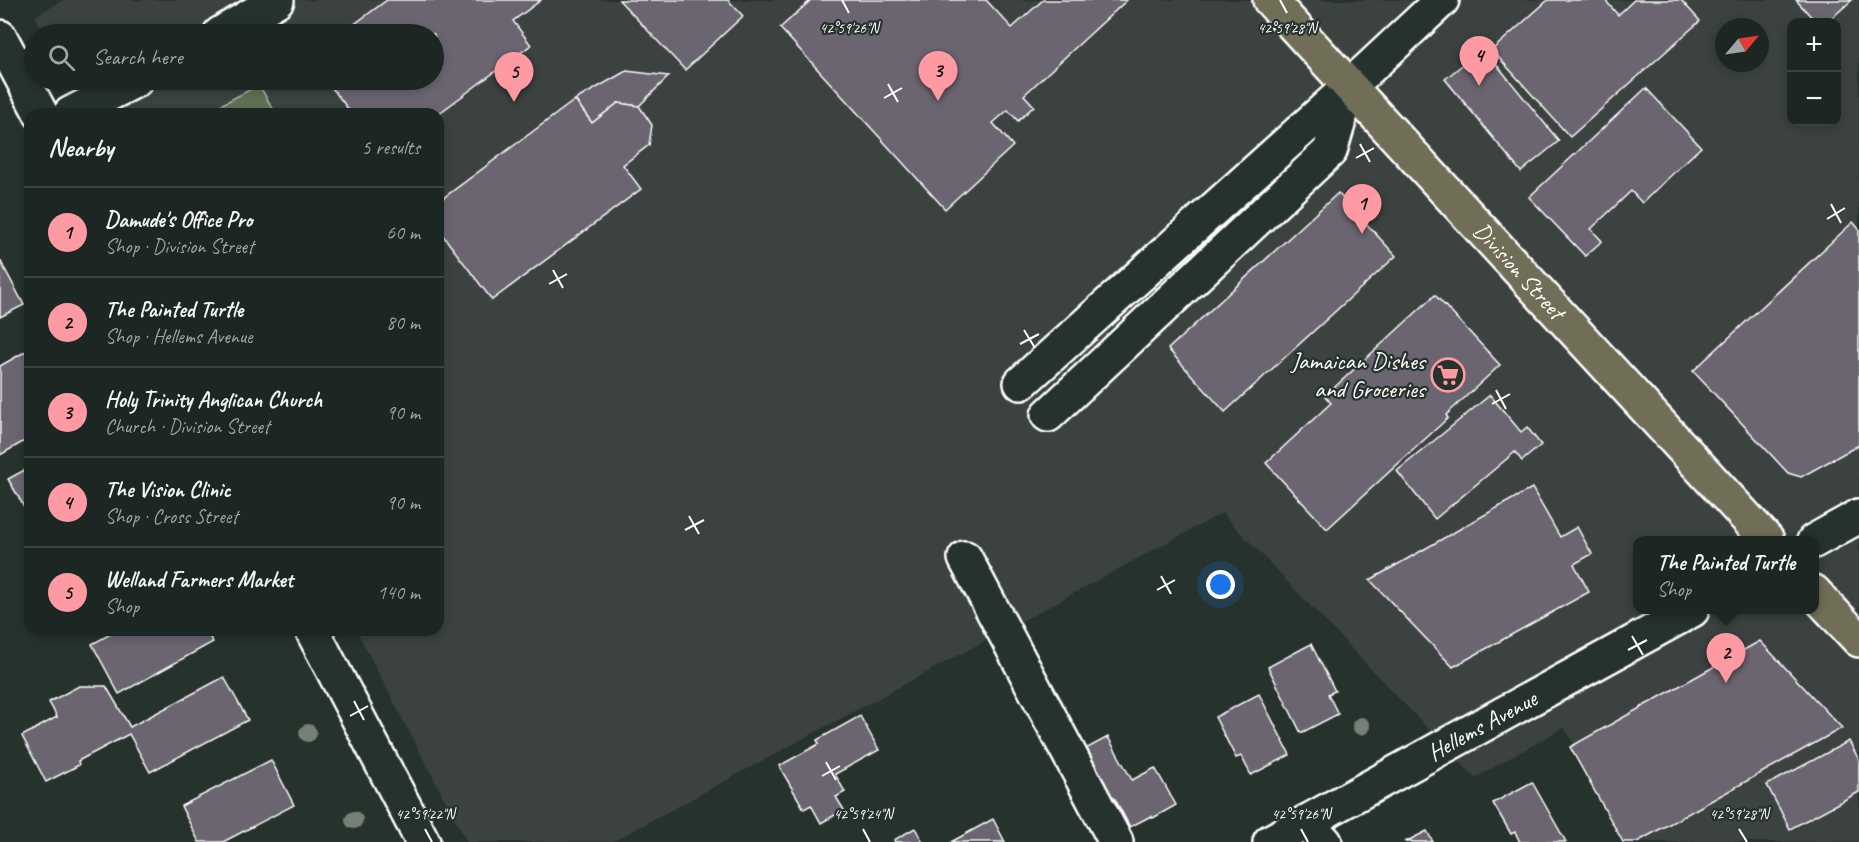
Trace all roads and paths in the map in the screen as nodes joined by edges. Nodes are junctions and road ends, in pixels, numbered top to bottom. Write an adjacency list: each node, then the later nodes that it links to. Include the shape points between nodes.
1 (277, 0): 4 (street)
2 (1270, 0): 7 (main road, Division Street)
3 (1442, 0): 7 (street)
4 (237, 24)
5 (0, 37): 6 (street)
6 (24, 82)
7 (1349, 87): 12 (street); 13 (street, via 1330,151); 15 (main road, Division Street)
8 (28, 90): 10 (street)
9 (117, 90): 11 (street)
10 (38, 108)
11 (82, 108)
12 (1021, 382)
13 (1048, 415)
14 (1859, 516): 16 (street)
15 (1763, 536)
16 (1819, 539)
17 (965, 558): 24 (street)
18 (1819, 596): 21 (main road)
19 (1684, 614): 22 (street, Hellems Avenue)
20 (315, 636): 23 (street)
21 (1859, 640)
22 (1315, 832): 25 (street, Hellems Avenue)
23 (423, 842)
24 (1116, 842)
25 (1270, 842)

